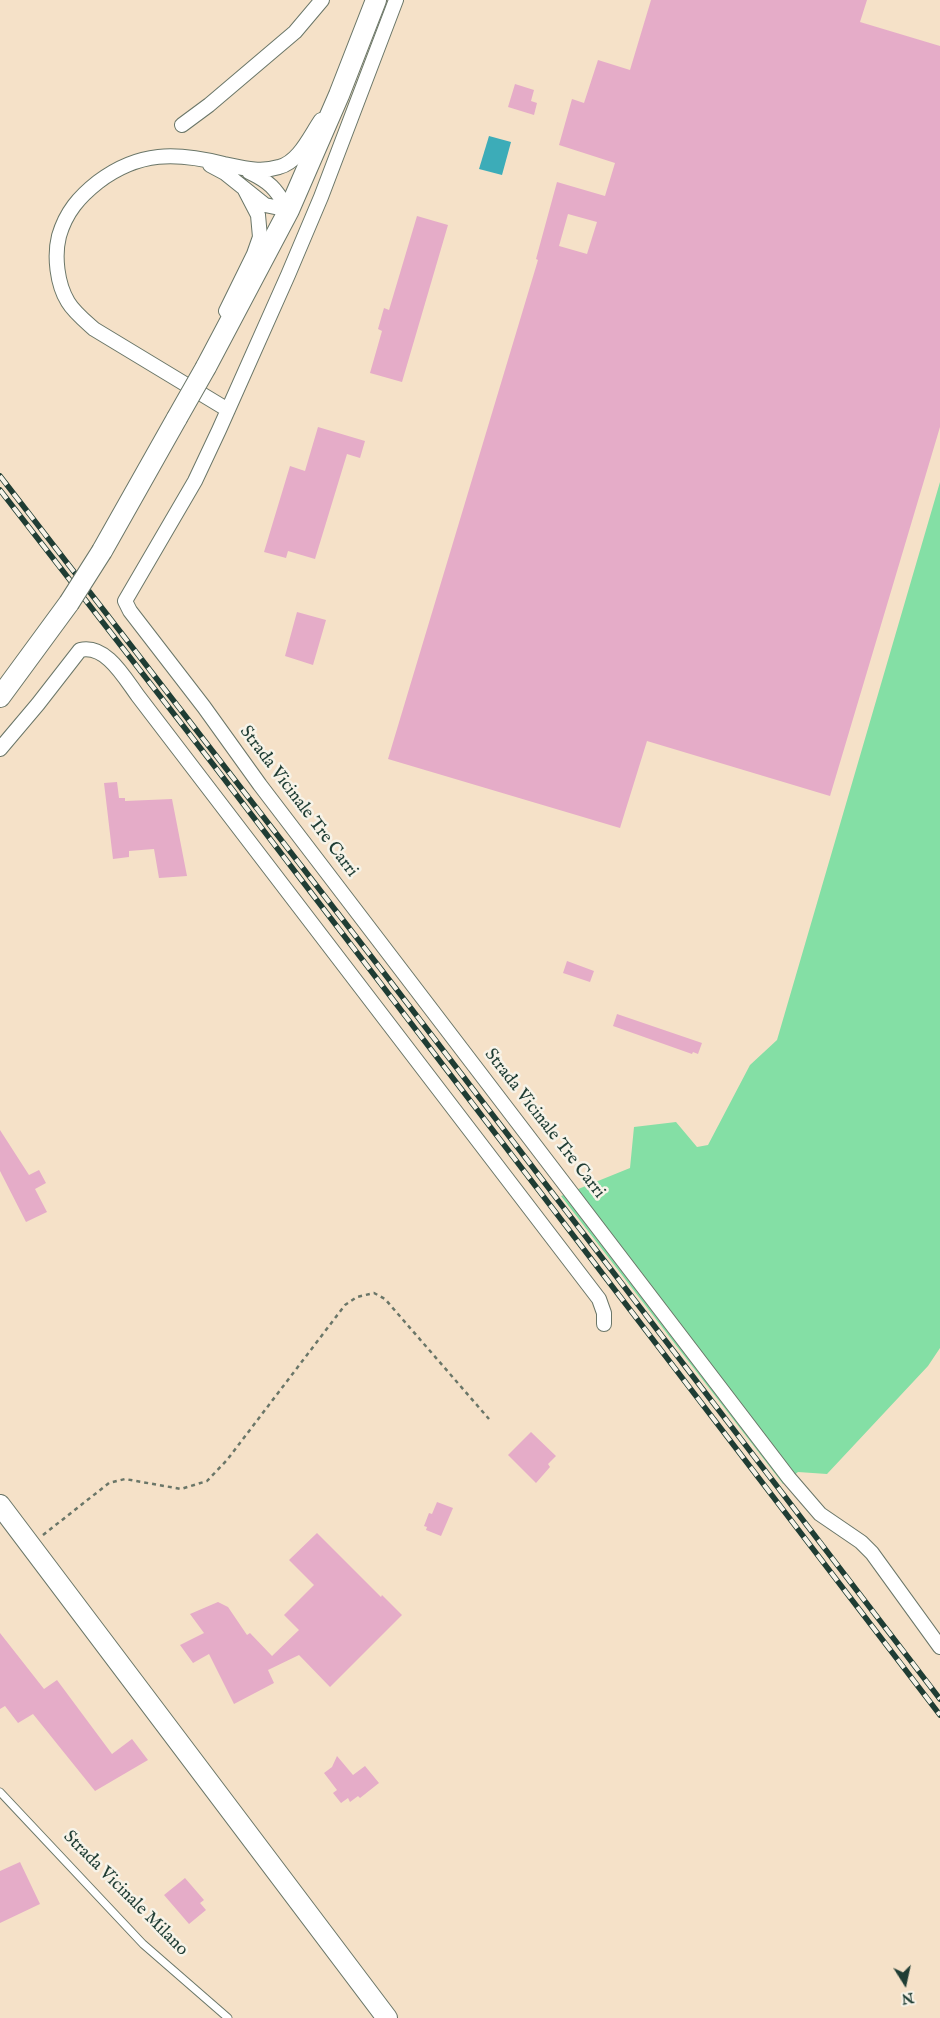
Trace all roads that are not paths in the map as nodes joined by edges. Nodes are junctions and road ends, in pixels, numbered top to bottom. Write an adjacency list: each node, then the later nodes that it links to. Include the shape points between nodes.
1 (322, 0): 5 (street, via 295,32)
2 (376, 0): 4 (main road)
3 (396, 0): 11 (street, via 317,206)
4 (339, 95): 7 (street, via 292,161 270,170); 9 (main road)
5 (182, 125)
6 (196, 158): 7 (street); 8 (street, via 225,173); 11 (street, via 178,155 135,161 92,186 68,211 61,228 58,274 68,303 94,329)
7 (238, 167): 9 (street, via 275,188)
8 (245, 190): 9 (street, via 265,205); 10 (street, via 258,214 260,237 227,307)
9 (289, 210): 10 (main road)
10 (223, 335): 12 (main road, bridge, via 102,551 69,603)
11 (228, 410): 16 (street, Strada Vicinale Tre Carri, via 195,481 124,601 130,612 789,1478 820,1514 872,1553)
12 (0, 697)
13 (0, 748): 14 (street, via 80,650 97,650 116,667 599,1300)
14 (604, 1324)
15 (0, 1506): 19 (main road)
16 (940, 1647)
17 (0, 1792): 18 (lane, Strada Vicinale Milano, via 144,1944)
18 (228, 2018)
19 (387, 2018)

